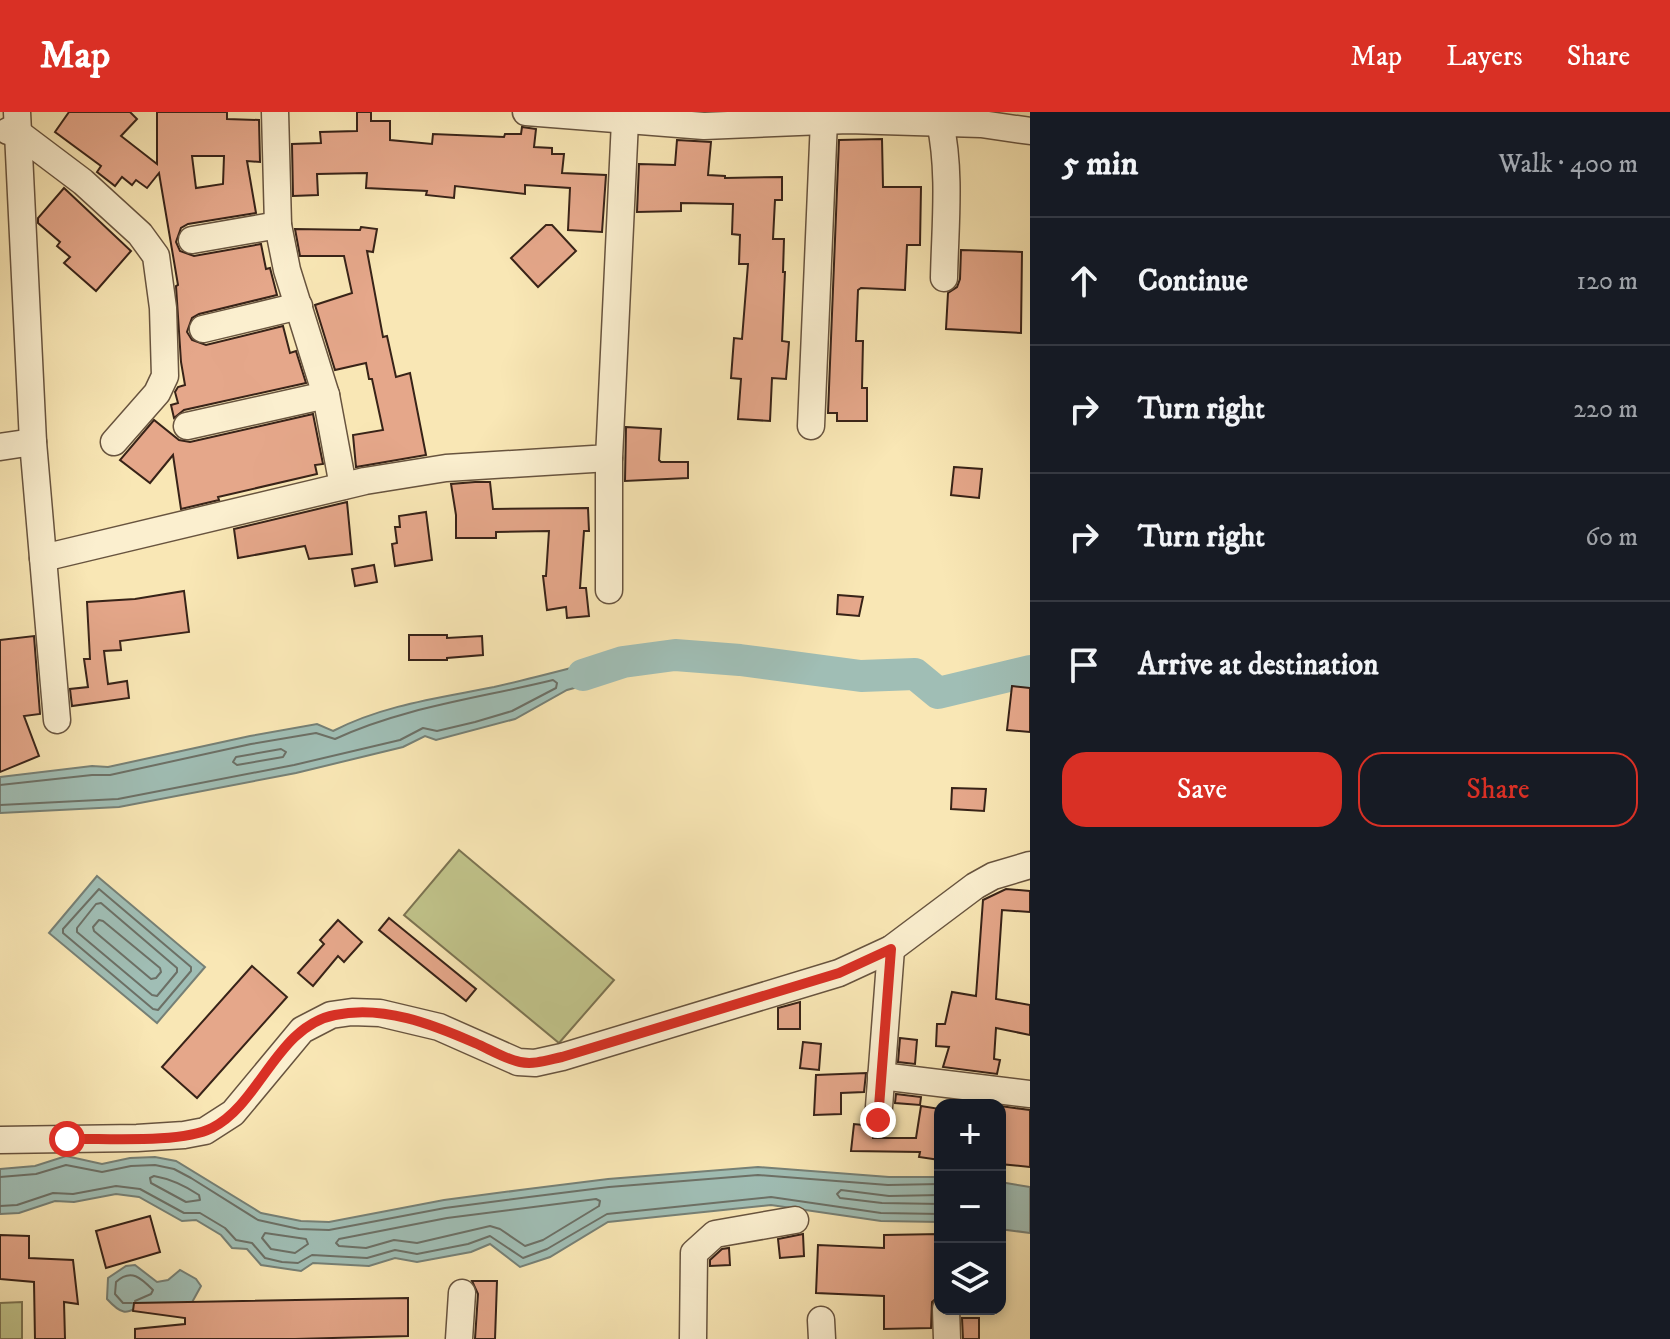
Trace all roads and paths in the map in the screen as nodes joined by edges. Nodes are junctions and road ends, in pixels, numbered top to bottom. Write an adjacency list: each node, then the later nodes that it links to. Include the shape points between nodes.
1 (275, 112): 10 (street)
2 (526, 112): 6 (street)
3 (886, 117): 5 (street); 7 (street)
4 (731, 119): 5 (street); 6 (street)
5 (824, 120): 17 (street)
6 (625, 121): 21 (street)
7 (940, 122): 9 (street); 12 (street, via 947,179)
8 (12, 125): 18 (street); 19 (street, via 83,182 140,234 156,256 165,376 157,393)
9 (1027, 138)
10 (278, 225): 11 (street); 13 (street)
11 (192, 240)
12 (944, 278)
13 (299, 306): 14 (street); 15 (street)
14 (203, 329)
15 (326, 395): 16 (street); 22 (street)
16 (187, 426)
17 (811, 426)
18 (33, 442): 20 (street); 23 (street)
19 (114, 442)
20 (0, 447)
21 (609, 458): 22 (street, via 446,468); 24 (street)
22 (343, 486): 23 (street)
23 (43, 558): 25 (street)
24 (609, 590)
25 (57, 720)
26 (1030, 865): 27 (street, via 975,886)
27 (891, 949): 28 (street); 31 (street, via 839,973 535,1063 518,1062 439,1027 407,1019 363,1011 331,1015 302,1030 233,1113 205,1131 137,1138)
28 (881, 1076): 29 (street); 30 (street)
29 (1030, 1094)
30 (878, 1120)
31 (0, 1140)
32 (795, 1220): 36 (street, via 715,1234 694,1253)
33 (462, 1293): 35 (street)
34 (946, 1315): 37 (street)
35 (459, 1339)
36 (693, 1339)
37 (947, 1339)

